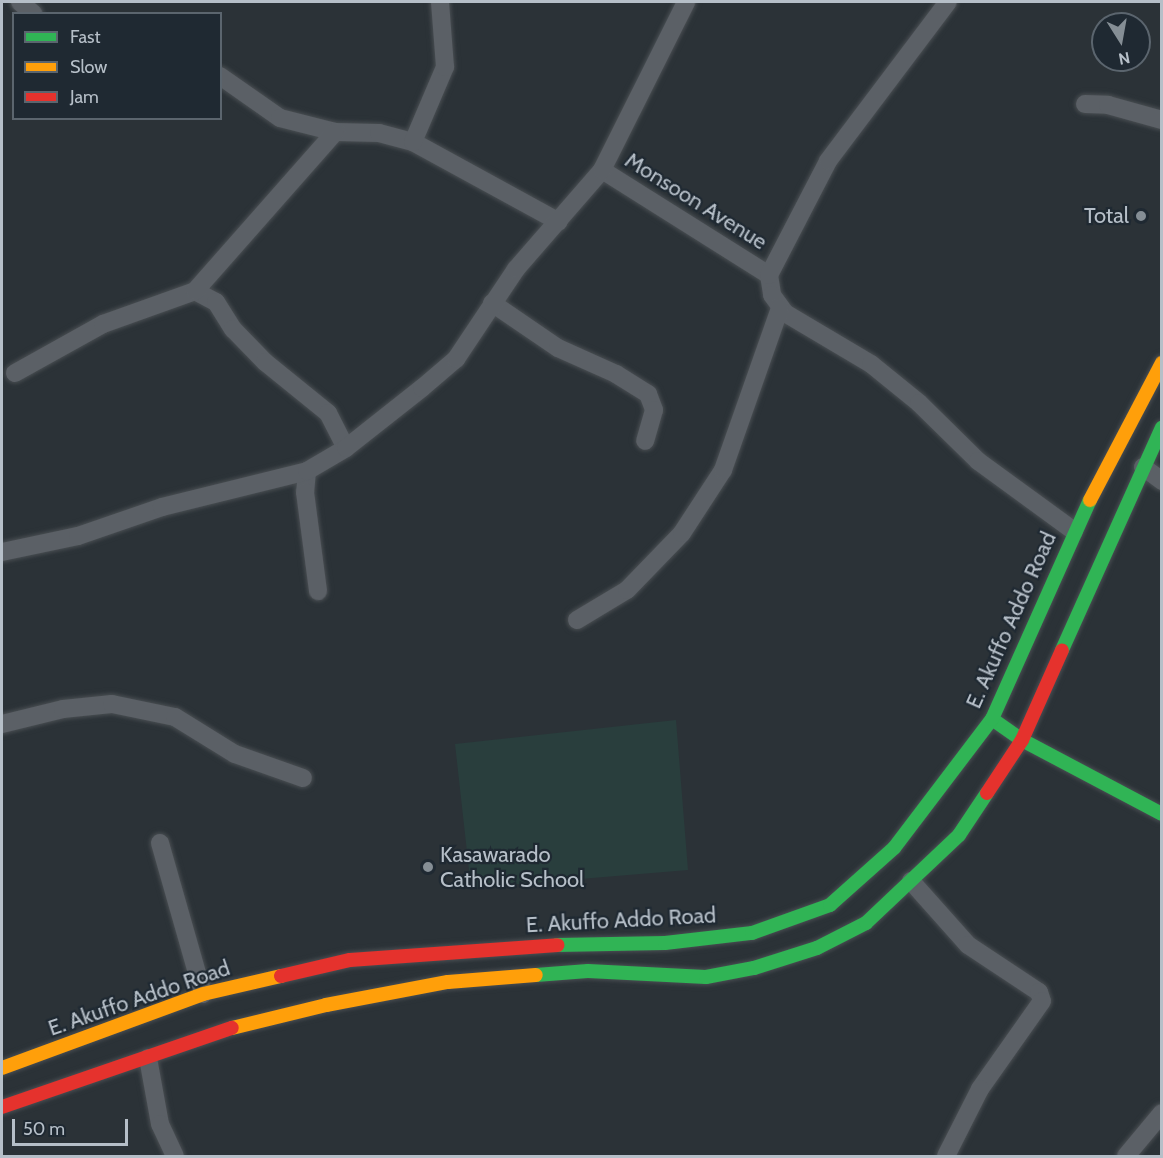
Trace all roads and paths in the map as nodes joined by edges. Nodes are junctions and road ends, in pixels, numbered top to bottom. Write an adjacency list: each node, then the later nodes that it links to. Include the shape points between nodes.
1 (20, 2): 5 (street)
2 (440, 2): 10 (street, via 445,67)
3 (686, 2): 11 (street, Monsoon Avenue)
4 (948, 2): 13 (street, Monsoon Avenue, via 828,161)
5 (32, 12)
6 (222, 77): 9 (street, via 280,118)
7 (1085, 104): 8 (street, via 1108,105)
8 (1161, 120)
9 (335, 132): 10 (street, via 379,133); 14 (street)
10 (413, 142): 12 (street)
11 (602, 170): 12 (street); 13 (street, Monsoon Avenue)
12 (559, 222): 15 (street, via 516,269)
13 (769, 275): 16 (street, via 772,295)
14 (195, 291): 18 (street, via 103,324); 21 (street, via 216,302 233,329 265,362 328,413)
15 (492, 303): 20 (street, via 558,348 616,374 648,394 654,410); 21 (street, via 456,359)
16 (780, 308): 25 (street, via 839,348 871,364 919,403 978,461); 28 (street, via 723,470 682,533 627,590)
17 (1161, 363): 25 (main road, E. Akuffo Addo Road)
18 (15, 373)
19 (1161, 427): 22 (main road)
20 (645, 441)
21 (346, 448): 23 (street)
22 (1143, 467): 24 (street); 31 (main road)
23 (308, 471): 26 (street, via 162,507 78,536); 27 (street, via 305,492)
24 (1161, 481)
25 (1074, 531): 29 (main road, E. Akuffo Addo Road)
26 (2, 552)
27 (318, 591)
28 (577, 620)
29 (992, 719): 31 (main road); 36 (main road, E. Akuffo Addo Road, via 894,848 830,905 752,933 665,943 528,945 350,960)
30 (2, 724): 32 (street, via 63,709 112,704 175,717 234,754)
31 (1023, 740): 33 (main road); 35 (main road, via 959,836)
32 (303, 778)
33 (1160, 811)
34 (160, 843): 36 (street)
35 (911, 881): 37 (main road, via 866,923 817,948 754,968 706,977 588,971 448,982 229,1029); 42 (street, via 968,945 1039,992 1042,1001 980,1089)
36 (203, 994): 38 (main road, E. Akuffo Addo Road)
37 (148, 1058): 39 (main road); 41 (street, via 160,1124)
38 (2, 1068)
39 (2, 1107)
40 (1161, 1113): 43 (street)
41 (175, 1156)
42 (946, 1156)
43 (1126, 1156)

